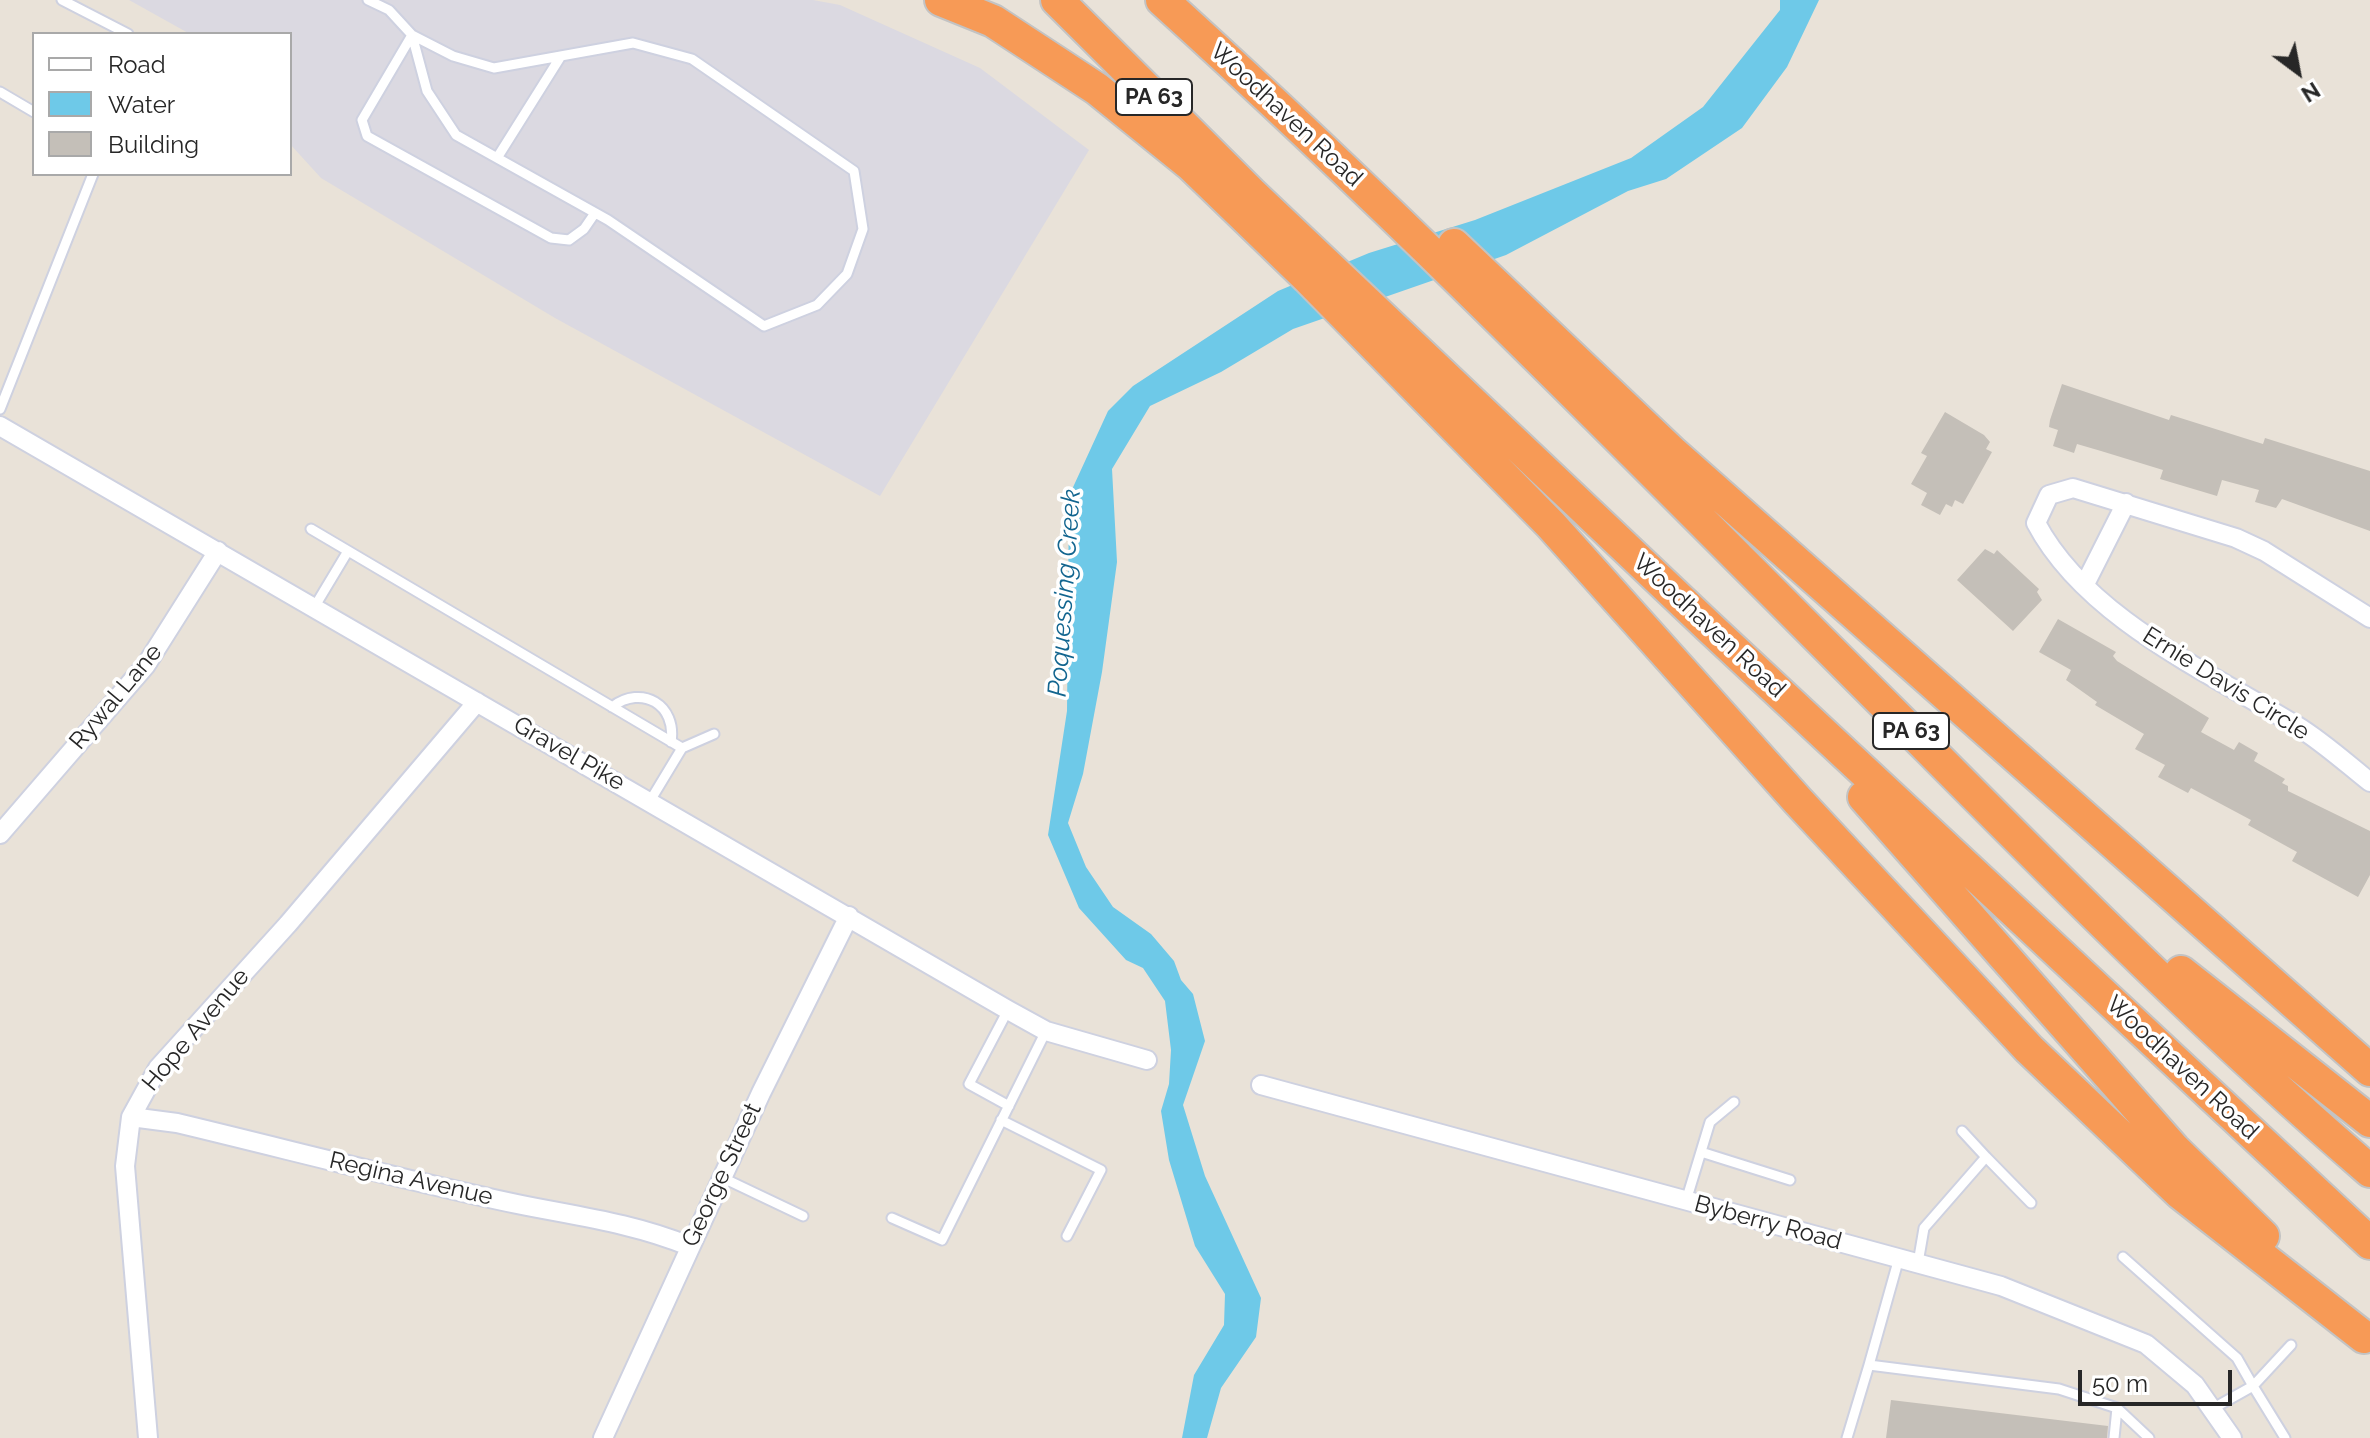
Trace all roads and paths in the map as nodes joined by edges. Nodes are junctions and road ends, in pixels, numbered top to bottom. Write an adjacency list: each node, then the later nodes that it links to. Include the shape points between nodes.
1 (62, 0): 9 (lane)
2 (368, 0): 10 (lane, via 389,10)
3 (941, 0): 20 (highway, via 993,21 1097,89)
4 (980, 0): 17 (highway, via 1081,59)
5 (1057, 0): 17 (highway, Woodhaven Road / PA 63)
6 (1162, 0): 14 (highway, Woodhaven Road / PA 63)
7 (1174, 0): 14 (highway)
8 (1188, 0): 19 (highway)
9 (124, 32)
10 (412, 35): 11 (lane, via 453,56 494,68); 15 (lane, via 435,105 456,135); 18 (lane, via 362,120 367,136 551,238 569,240)
11 (561, 56): 15 (lane); 18 (lane, via 633,43 692,59 854,171 863,229 847,274 817,305 764,326)
12 (0, 92): 13 (lane)
13 (32, 111)
14 (1308, 133): 19 (highway, Woodhaven Road / PA 63)
15 (497, 158): 18 (lane)
16 (92, 176): 24 (lane)
17 (1251, 193): 20 (highway, Woodhaven Road / PA 63)
18 (595, 213)
19 (1420, 226): 21 (highway, Woodhaven Road / PA 63)
20 (1318, 270): 22 (highway, Woodhaven Road / PA 63)
21 (1472, 276): 43 (highway, Woodhaven Road / PA 63); 48 (highway)
22 (1368, 318): 34 (highway, Woodhaven Road / PA 63); 34 (highway, via 1798,801 2029,1049 2180,1193 2364,1337 2174,1149)
23 (0, 373): 24 (lane)
24 (12, 379): 25 (lane)
25 (0, 409)
26 (0, 426): 29 (street, Gravel Pike)
27 (2126, 503): 31 (street); 31 (street, Ernie Davis Circle, via 2073,488 2049,495 2040,508 2036,523 2048,545); 33 (street, Ernie Davis Circle, via 2264,551)
28 (311, 529): 30 (lane)
29 (218, 551): 32 (street, Gravel Pike); 42 (street, Rywal Lane, via 146,665)
30 (348, 551): 32 (lane); 36 (lane)
31 (2085, 584): 40 (street, Ernie Davis Circle, via 2156,646 2300,728)
32 (315, 606): 35 (street, Gravel Pike)
33 (2370, 618)
34 (1708, 626): 66 (highway, Woodhaven Road / PA 63)
35 (477, 702): 41 (street, Gravel Pike); 52 (street, Hope Avenue, via 158,1068)
36 (612, 707): 38 (lane); 38 (lane, via 633,696 655,701 670,718)
37 (714, 734): 39 (lane)
38 (671, 742): 39 (lane)
39 (682, 748): 41 (lane)
40 (2370, 782)
41 (650, 801): 44 (street, Gravel Pike)
42 (0, 834)
43 (2034, 854): 54 (highway); 58 (highway, Woodhaven Road / PA 63, via 2232,1047)
44 (849, 916): 45 (street, Gravel Pike); 59 (street, George Street)
45 (1008, 1010): 46 (street, Gravel Pike); 51 (lane, via 969,1084)
46 (1046, 1031): 47 (street, Gravel Pike); 51 (lane)
47 (1147, 1060)
48 (2370, 1070)
49 (1261, 1085): 61 (street, Byberry Road)
50 (1734, 1102): 56 (lane, via 1710,1122)
51 (1009, 1106): 53 (lane)
52 (131, 1117): 67 (street, Regina Avenue, via 634,1226); 76 (street, Hope Avenue, via 125,1166)
53 (1001, 1120): 64 (lane, via 942,1240); 65 (lane, via 1101,1170)
54 (2370, 1121)
55 (1962, 1131): 57 (lane)
56 (1701, 1152): 60 (lane); 61 (lane)
57 (1986, 1157): 62 (lane); 70 (lane, via 1924,1228)
58 (2370, 1171)
59 (721, 1177): 63 (lane); 67 (street, George Street)
60 (1790, 1180)
61 (1686, 1201): 69 (street, Byberry Road)
62 (2031, 1203)
63 (803, 1216)
64 (892, 1218)
65 (1067, 1236)
66 (2370, 1243)
67 (689, 1246): 77 (street, George Street)
68 (2123, 1257): 73 (lane, via 2237,1358)
69 (1899, 1258): 70 (street, Byberry Road); 72 (lane)
70 (1918, 1263): 75 (street, Byberry Road, via 2001,1286 2146,1344 2195,1385)
71 (2291, 1345): 73 (lane)
72 (1869, 1365): 74 (lane, via 2059,1389); 78 (lane)
73 (2253, 1386): 75 (lane); 82 (lane)
74 (2117, 1408): 79 (lane); 80 (lane)
75 (2212, 1409): 81 (street, Byberry Road)
76 (148, 1438)
77 (603, 1438)
78 (1847, 1438)
79 (2114, 1438)
80 (2149, 1438)
81 (2232, 1438)
82 (2285, 1438)

